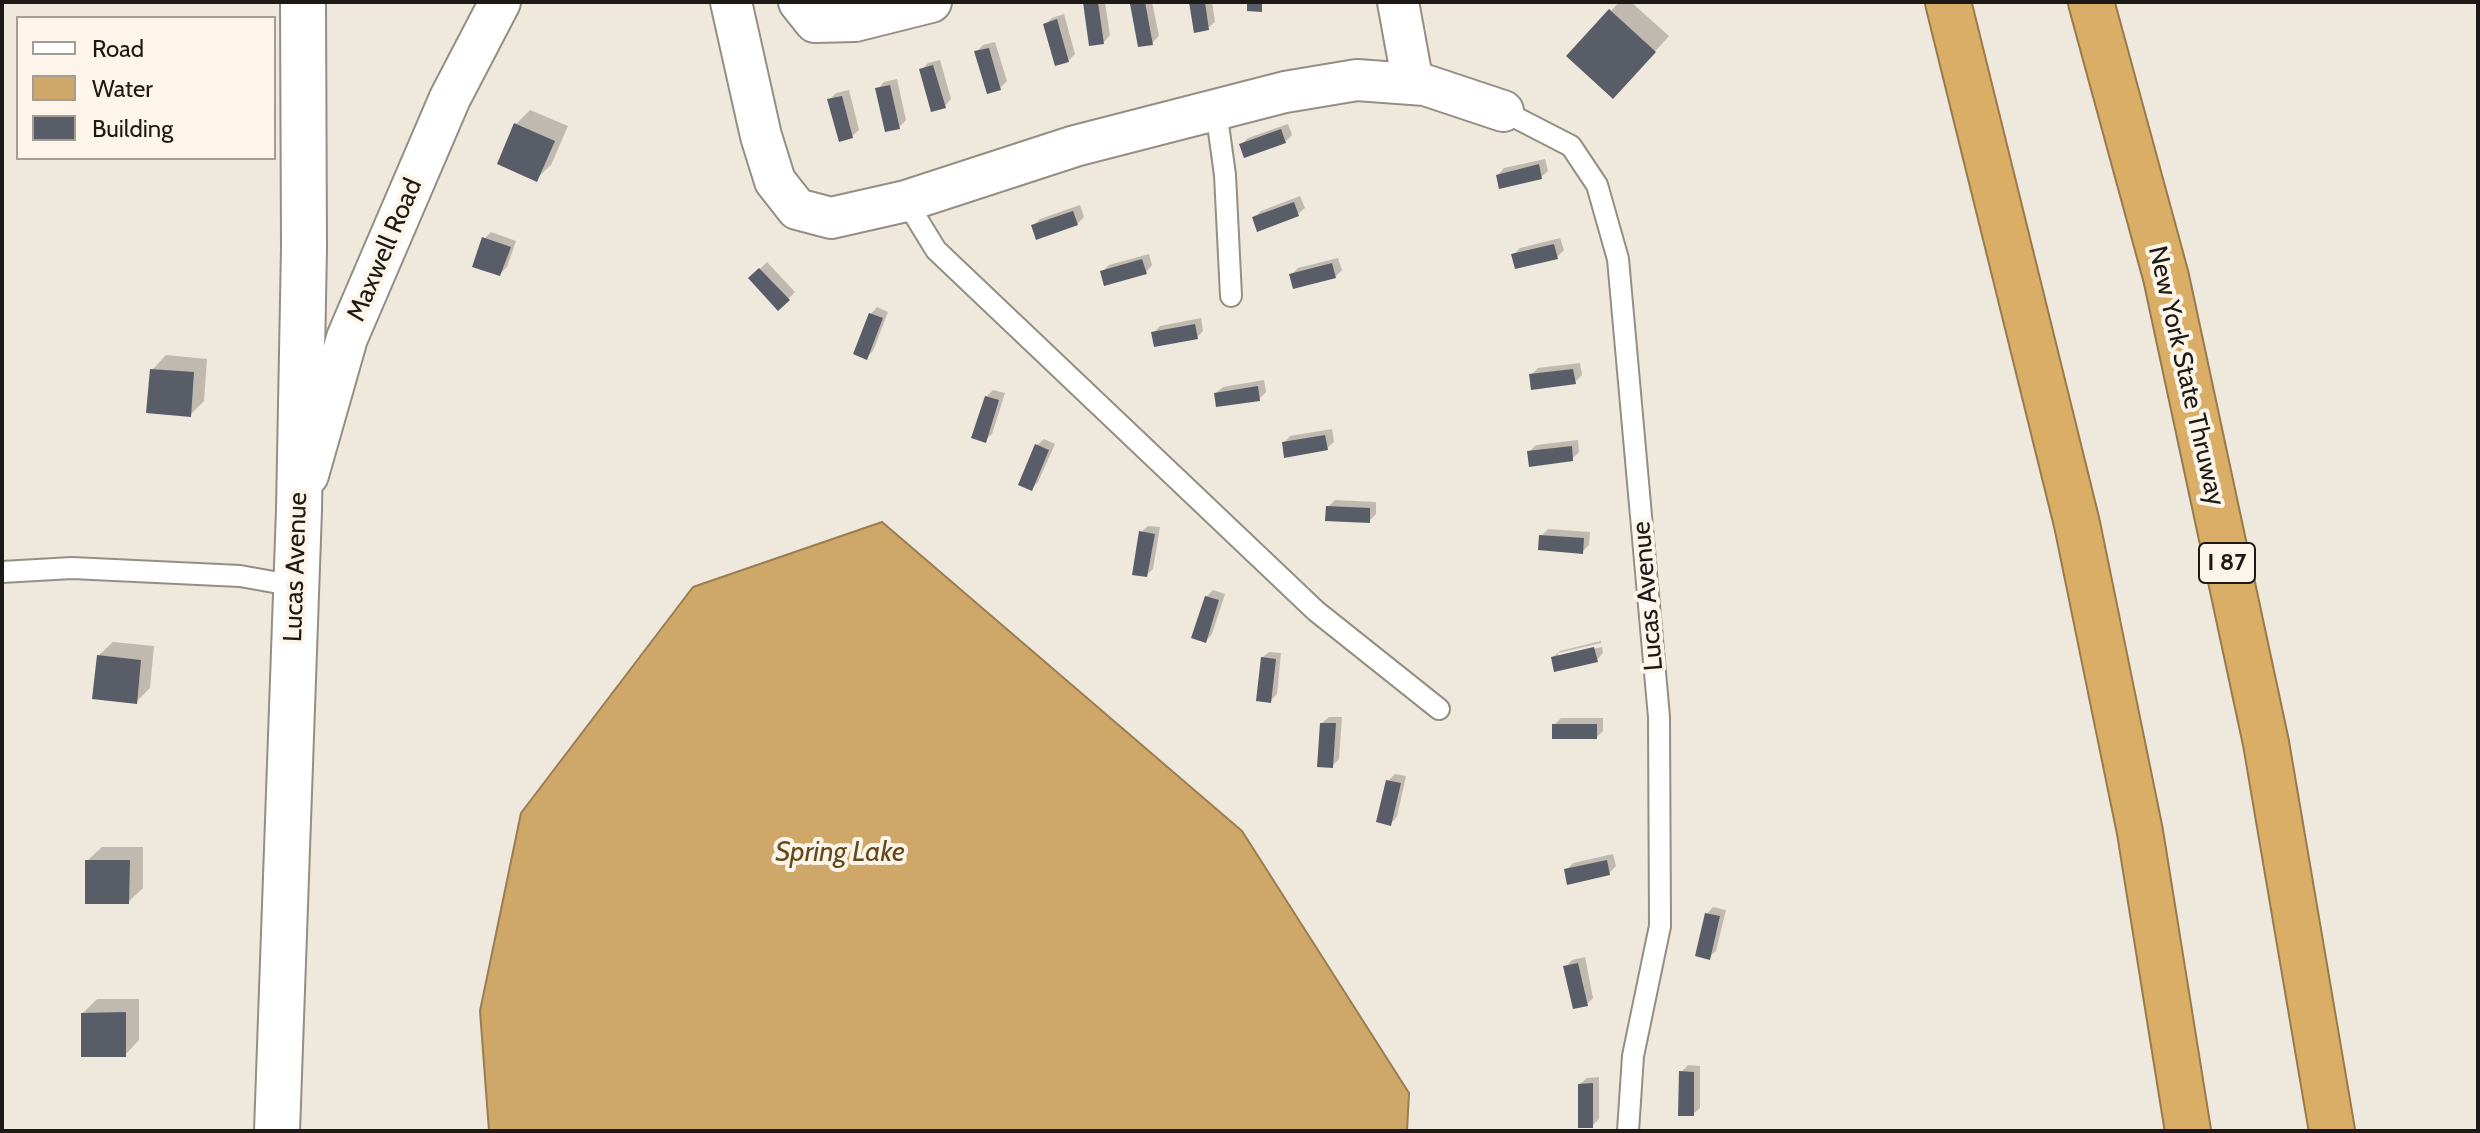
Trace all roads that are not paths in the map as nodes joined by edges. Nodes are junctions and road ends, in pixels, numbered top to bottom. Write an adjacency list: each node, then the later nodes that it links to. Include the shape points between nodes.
1 (303, 2): 14 (street, Lucas Avenue)
2 (500, 2): 14 (street, Maxwell Road, via 450,98 347,338)
3 (731, 2): 12 (street, via 775,181 797,209 831,218)
4 (799, 2): 5 (street, via 815,22 855,21)
5 (931, 2)
6 (1398, 2): 9 (street)
7 (1948, 2): 20 (highway, via 2077,524 2140,832)
8 (2091, 2): 21 (highway, New York State Thruway / I 87, via 2166,277 2266,743)
9 (1413, 84): 10 (street, via 1357,80); 11 (street)
10 (1216, 110): 12 (street, via 1075,146); 13 (lane)
11 (1503, 111): 19 (lane, Lucas Avenue, via 1571,146 1597,185 1618,259 1659,731 1660,926 1633,1056)
12 (906, 201): 17 (lane, via 936,250 959,272 1316,611)
13 (1231, 296)
14 (299, 510): 16 (street, Lucas Avenue)
15 (2, 572): 16 (lane, via 103,569 240,576)
16 (296, 586): 18 (street, Lucas Avenue)
17 (1439, 709)
18 (277, 1131)
19 (1628, 1131)
20 (2188, 1131)
21 (2332, 1131)

